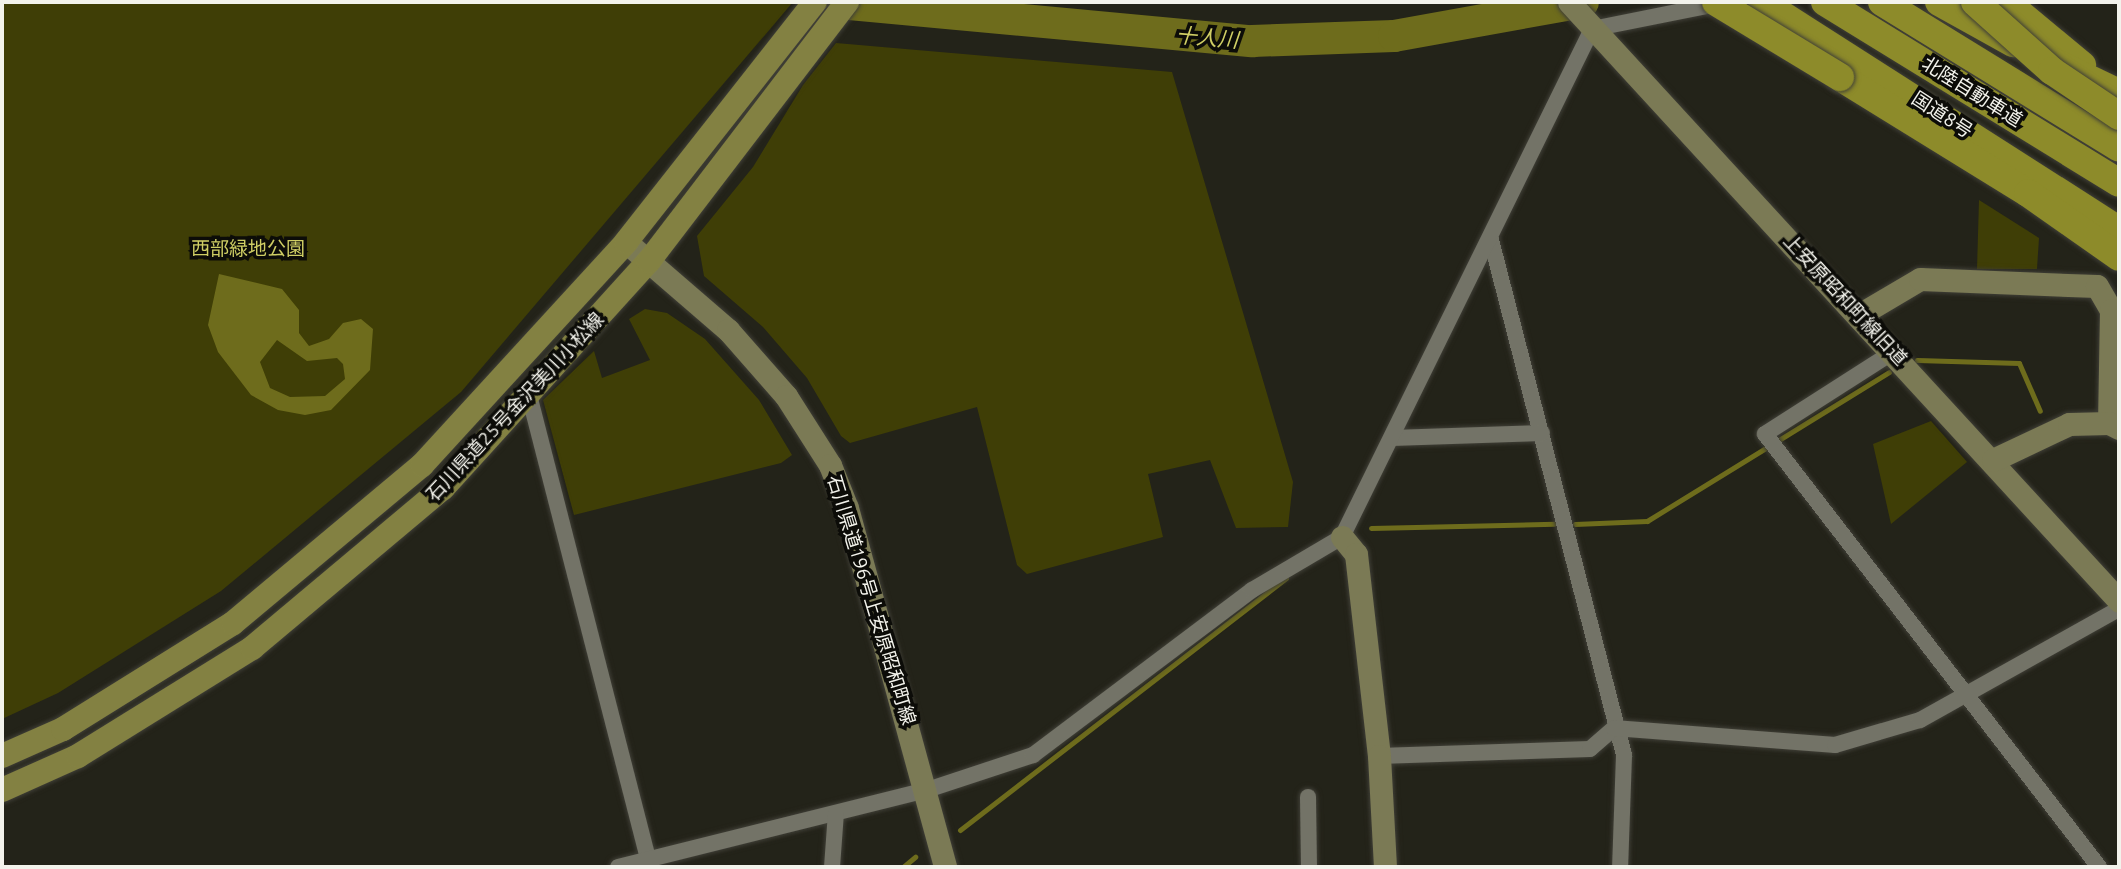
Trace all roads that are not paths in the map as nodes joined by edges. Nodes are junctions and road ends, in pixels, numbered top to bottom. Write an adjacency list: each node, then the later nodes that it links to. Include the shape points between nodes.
1 (815, 2): 20 (main road, 石川県道25号金沢美川小松線)
2 (847, 2): 22 (main road, 石川県道25号金沢美川小松線)
3 (1569, 2): 12 (street, 上安原昭和町線旧道)
4 (1716, 2): 17 (highway, bridge, via 2028,193)
5 (1727, 2): 12 (street)
6 (1762, 2): 18 (highway, 国道8号)
7 (1825, 2): 16 (highway, 北陸自動車道)
8 (1882, 2): 15 (highway, 北陸自動車道)
9 (1939, 2): 13 (highway, via 2000,37)
10 (1975, 2): 14 (highway, bridge, via 2052,71)
11 (2006, 2): 13 (highway)
12 (1592, 29): 19 (street); 24 (street, 上安原昭和町線旧道)
13 (2114, 90)
14 (2119, 116)
15 (2119, 148)
16 (2119, 183)
17 (2071, 226): 21 (highway); 23 (street)
18 (2119, 230)
19 (1491, 240): 28 (street); 29 (street)
20 (626, 242): 22 (street, 石川県道196号上安原昭和町線); 36 (main road, 石川県道25号金沢美川小松線, via 422,465 233,622 63,729)
21 (2119, 257)
22 (649, 261): 26 (main road, 石川県道25号金沢美川小松線); 39 (street, 石川県道196号上安原昭和町線, via 728,330 786,396 830,465 847,508)
23 (2119, 270)
24 (1858, 315): 25 (street, 上安原昭和町線旧道); 27 (street, via 1920,279 2097,286 2111,310)
25 (1893, 352): 30 (street, 上安原昭和町線旧道); 34 (street, via 1765,434)
26 (529, 395): 38 (main road, 石川県道25号金沢美川小松線, via 443,488 251,648 78,756); 42 (street)
27 (2114, 426): 30 (street, via 2069,424)
28 (1542, 433): 29 (street); 35 (street)
29 (1392, 438): 31 (street)
30 (1993, 460): 32 (street, 上安原昭和町線旧道)
31 (1342, 537): 37 (street, via 1356,554); 39 (street, via 1252,590 1033,755)
32 (2119, 601)
33 (2119, 609): 34 (street)
34 (1967, 694): 35 (street, via 1920,720 1835,745); 49 (street)
35 (1614, 728): 37 (street, via 1590,749); 48 (street, via 1624,755)
36 (2, 756)
37 (1379, 756): 47 (street)
38 (2, 790)
39 (927, 790): 41 (street); 45 (street, 石川県道196号上安原昭和町線)
40 (1308, 797): 46 (street)
41 (836, 813): 42 (street); 44 (street)
42 (650, 863): 43 (street)
43 (618, 867)
44 (832, 867)
45 (945, 867)
46 (1309, 867)
47 (1385, 867)
48 (1620, 867)
49 (2099, 867)

